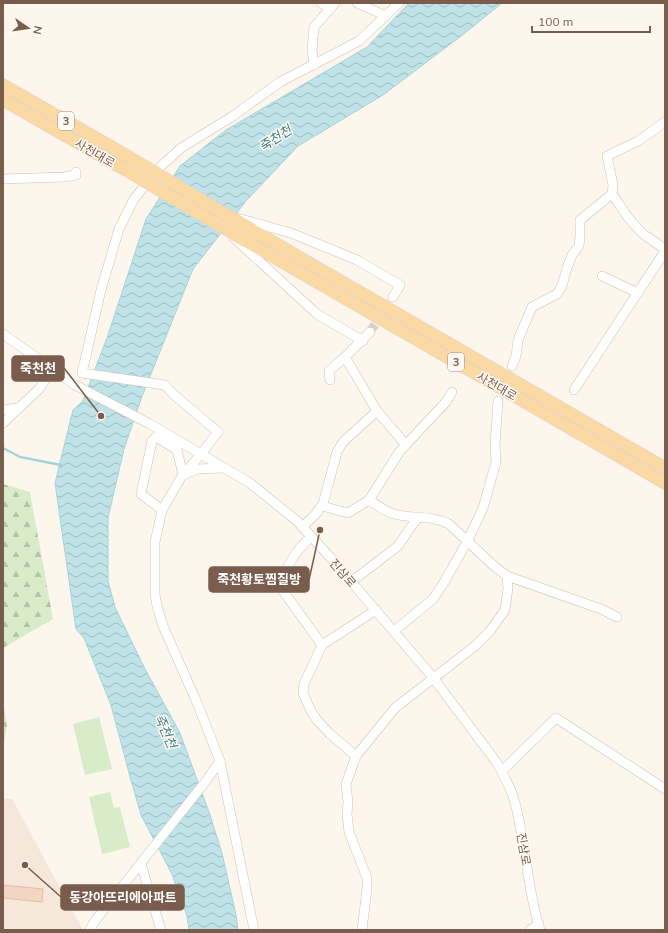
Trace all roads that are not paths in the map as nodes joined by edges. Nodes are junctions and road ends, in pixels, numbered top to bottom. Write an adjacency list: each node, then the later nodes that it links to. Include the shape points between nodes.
1 (321, 3): 4 (street)
2 (357, 3): 5 (street)
3 (399, 3): 5 (street)
4 (333, 6): 6 (street, via 314,27)
5 (386, 16): 6 (street, via 359,41)
6 (314, 65): 25 (street, via 280,82 233,116 181,148 161,166 134,199 119,229 101,290)
7 (3, 85): 13 (main road, 사천대로 / 3, bridge)
8 (3, 100): 14 (main road, 사천대로 / 3, bridge)
9 (665, 122): 12 (street, via 638,141 607,156 613,185)
10 (76, 172): 11 (street, via 72,176 64,177)
11 (3, 179)
12 (612, 194): 15 (street, via 640,230); 23 (street, via 580,220 579,246 572,255 562,286 557,294 532,307 518,340)
13 (227, 215): 18 (street, via 291,232 357,260 400,285); 40 (main road, 사천대로 / 3, bridge)
14 (222, 227): 21 (street, via 317,314); 42 (main road, 사천대로 / 3, bridge)
15 (665, 250): 17 (street)
16 (602, 276): 17 (street)
17 (638, 293): 28 (street)
18 (393, 297)
19 (370, 332): 21 (street)
20 (3, 334): 24 (street, 진삼로)
21 (363, 341): 22 (street)
22 (345, 357): 26 (street, via 329,370); 33 (street)
23 (512, 366)
24 (53, 369): 27 (street, 진삼로); 31 (street, via 39,389)
25 (86, 374): 27 (street); 38 (street, via 165,385 172,394 218,432)
26 (330, 380)
27 (78, 386): 35 (street, 진삼로)
28 (574, 390)
29 (452, 392): 36 (street, via 446,402)
30 (498, 401): 49 (street, via 496,462 482,508)
31 (19, 408): 32 (street); 34 (street)
32 (3, 410)
33 (378, 411): 36 (street); 44 (street, via 344,442 337,452)
34 (3, 423)
35 (174, 438): 37 (street); 38 (street, 진삼로)
36 (406, 445): 43 (street, via 400,450)
37 (177, 450): 41 (street); 45 (street, via 156,437 152,441 142,494)
38 (201, 454): 39 (street, 진삼로); 41 (street)
39 (225, 468): 41 (street, via 197,469); 47 (street, 진삼로, via 250,483)
40 (665, 468)
41 (183, 475): 45 (street)
42 (665, 483)
43 (369, 500): 44 (street, via 348,513); 46 (street, via 392,514)
44 (322, 506): 47 (street)
45 (162, 510): 58 (street, via 155,542 157,606)
46 (417, 518): 49 (street, via 443,521); 51 (street, via 398,546)
47 (302, 527): 48 (street, 진삼로)
48 (311, 536): 51 (street, 진삼로); 55 (street, via 299,547 291,560 281,588)
49 (467, 542): 50 (street); 54 (street, via 433,600)
50 (508, 576): 53 (street); 56 (street, via 505,610 490,631 475,646)
51 (351, 582): 52 (street, 진삼로)
52 (376, 610): 54 (street, 진삼로); 55 (street)
53 (617, 617)
54 (394, 631): 56 (street, 진삼로)
55 (322, 645): 57 (street, via 304,684 303,693 317,720)
56 (433, 678): 57 (street, via 395,708); 59 (street, 진삼로)
57 (356, 756): 66 (street, via 346,784 347,814 349,832 367,878)
58 (220, 761): 61 (street); 65 (street)
59 (502, 771): 60 (street, via 556,718); 62 (street, 진삼로, via 515,802 534,912)
60 (665, 789)
61 (141, 864): 63 (street); 64 (street)
62 (539, 927): 67 (street)
63 (90, 930)
64 (161, 930)
65 (254, 930)
66 (362, 930)
67 (530, 930)

